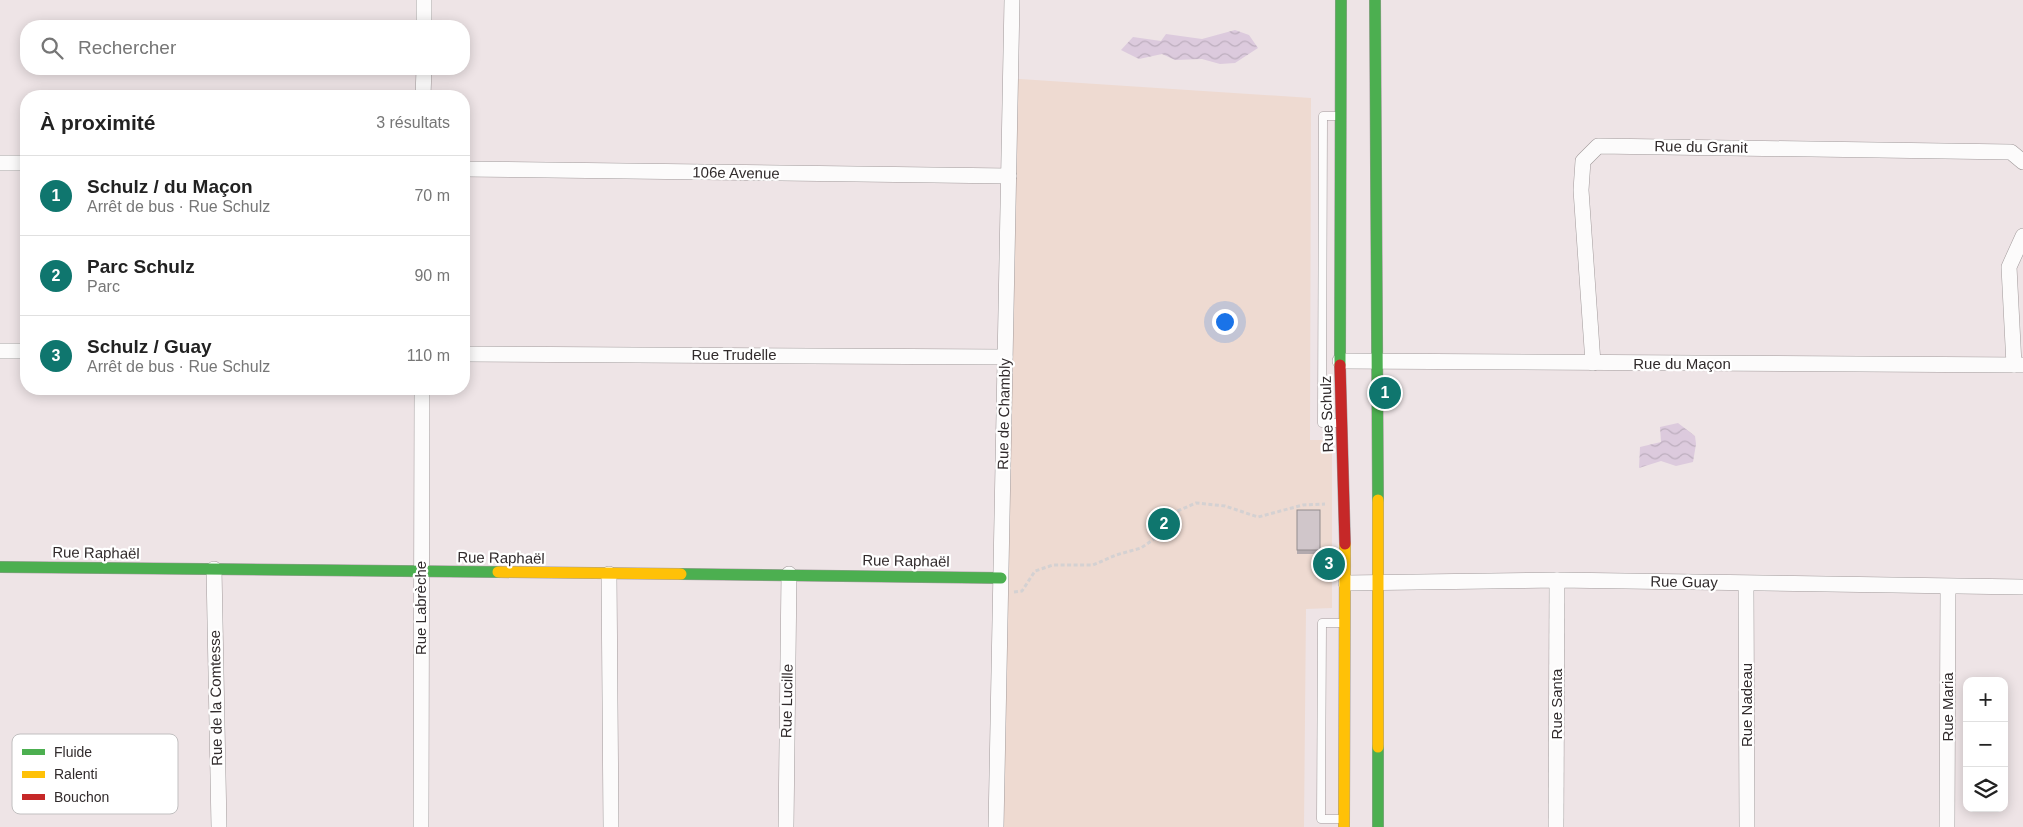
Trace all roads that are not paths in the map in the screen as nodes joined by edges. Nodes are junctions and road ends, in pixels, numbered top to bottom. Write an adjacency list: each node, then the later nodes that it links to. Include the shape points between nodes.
1 (424, 0): 5 (street)
2 (1012, 0): 13 (street, Rue de Chambly)
3 (1341, 0): 8 (street, Rue Schulz)
4 (1374, 0): 20 (street, via 1371,178)
5 (424, 20)
6 (424, 75): 7 (street)
7 (423, 90)
8 (1341, 116): 19 (street, Rue Schulz, via 1345,178); 24 (lane, via 1323,116 1322,423)
9 (2023, 162): 21 (street, Rue du Granit, via 2011,152 1598,146 1583,161 1581,190)
10 (0, 163): 11 (street)
11 (20, 163)
12 (470, 169): 13 (street, 106e Avenue)
13 (1008, 176): 18 (street, Rue de Chambly)
14 (2023, 236): 22 (street, via 2010,267)
15 (0, 351): 16 (street)
16 (20, 351)
17 (470, 354): 18 (street, Rue Trudelle)
18 (1005, 357): 34 (street, Rue de Chambly)
19 (1340, 361): 20 (street, Rue du Maçon); 24 (street, Rue Schulz)
20 (1376, 361): 21 (street, Rue du Maçon); 32 (street)
21 (1593, 363): 22 (street, Rue du Maçon)
22 (2018, 365)
23 (422, 395): 27 (street, Rue Labrèche)
24 (1342, 423): 31 (street, Rue Schulz)
25 (0, 567): 26 (street, Rue Raphaël)
26 (214, 569): 27 (street, Rue Raphaël); 39 (street, Rue de la Comtesse)
27 (421, 572): 28 (street, Rue Raphaël); 40 (street, Rue Labrèche)
28 (609, 574): 29 (street, Rue Raphaël); 41 (street)
29 (789, 574): 34 (street, Rue Raphaël); 42 (street, Rue Lucille)
30 (1557, 580): 32 (street, Rue Guay); 33 (street, Rue Guay); 45 (street, Rue Santa)
31 (1346, 583): 32 (street, Rue Guay); 37 (street, Rue Schulz)
32 (1379, 583): 44 (street)
33 (1746, 584): 35 (street, Rue Guay); 46 (street, Rue Nadeau)
34 (1001, 586): 43 (street, Rue de Chambly)
35 (1948, 587): 36 (street, Rue Guay); 47 (street, Rue Maria)
36 (2023, 587)
37 (1345, 623): 38 (street, Rue Schulz); 38 (lane, via 1322,623 1321,818)
38 (1344, 823)
39 (219, 827)
40 (421, 827)
41 (611, 827)
42 (786, 827)
43 (996, 827)
44 (1378, 827)
45 (1556, 827)
46 (1747, 827)
47 (1947, 827)

